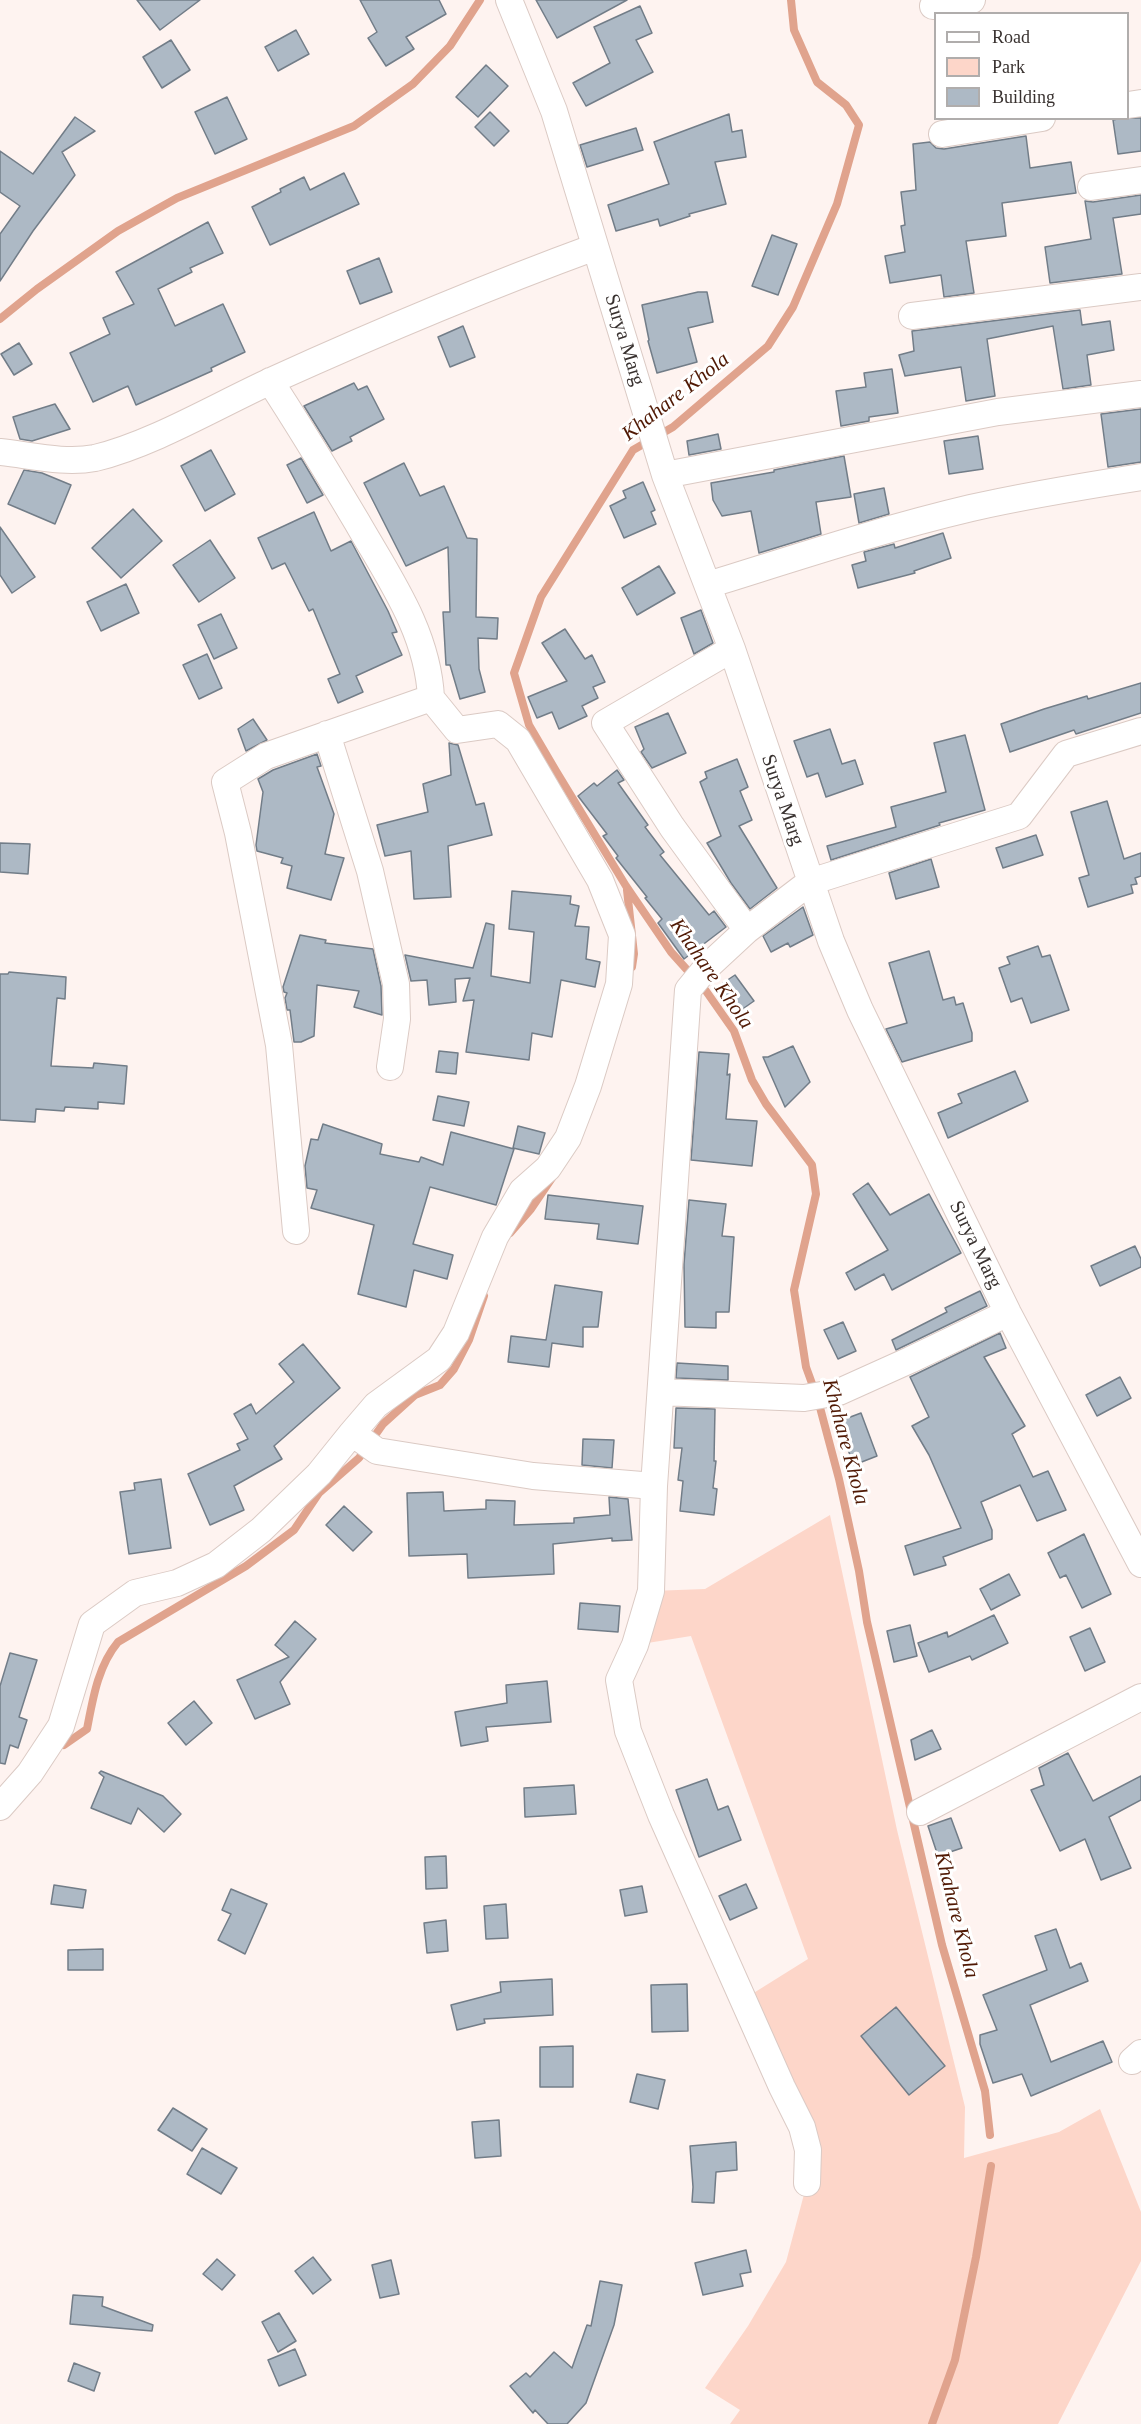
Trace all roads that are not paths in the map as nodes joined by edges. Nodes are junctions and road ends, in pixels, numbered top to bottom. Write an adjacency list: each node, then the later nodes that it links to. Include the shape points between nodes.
1 (509, 0): 8 (street, Surya Marg, via 554,111)
2 (972, 0): 3 (street)
3 (933, 6)
4 (1030, 120): 5 (street)
5 (942, 134)
6 (1141, 180): 7 (street)
7 (1091, 187)
8 (596, 247): 11 (street, via 431,310); 14 (street, Surya Marg)
9 (1141, 287): 10 (street)
10 (912, 316)
11 (270, 381): 13 (street, via 129,448 92,458 51,459); 18 (street, via 413,619 430,672)
12 (1141, 393): 14 (street)
13 (0, 452)
14 (662, 465): 16 (street, Surya Marg)
15 (1141, 477): 16 (street, via 971,508)
16 (708, 585): 17 (street, Surya Marg)
17 (732, 650): 21 (street, Surya Marg); 22 (street, via 605,723 672,827)
18 (431, 698): 20 (street); 27 (street, via 457,730 498,724 518,740 600,880 622,935 619,984 568,1138 548,1168 522,1191 495,1237 456,1333 439,1359 376,1405)
19 (1141, 731): 21 (street, via 1066,754 1019,816)
20 (327, 734): 23 (street, via 370,871 396,984 397,1019); 24 (street, via 266,756 225,782 279,1045)
21 (810, 882): 22 (street); 25 (street, Surya Marg, via 860,1010)
22 (747, 930): 26 (street, via 688,990)
23 (390, 1067)
24 (296, 1231)
25 (1008, 1312): 26 (street, via 839,1392 804,1398); 29 (street, Surya Marg)
26 (661, 1392): 28 (street)
27 (363, 1441): 28 (street, via 533,1476); 31 (street, via 319,1474 261,1530 216,1565 177,1583 135,1593 92,1624 61,1726 30,1773)
28 (654, 1486): 33 (street, via 651,1591 635,1645 619,1680 628,1731 661,1815 802,2127 808,2150)
29 (1137, 1548)
30 (1141, 1697): 32 (street)
31 (0, 1807)
32 (920, 1812)
33 (807, 2183)

